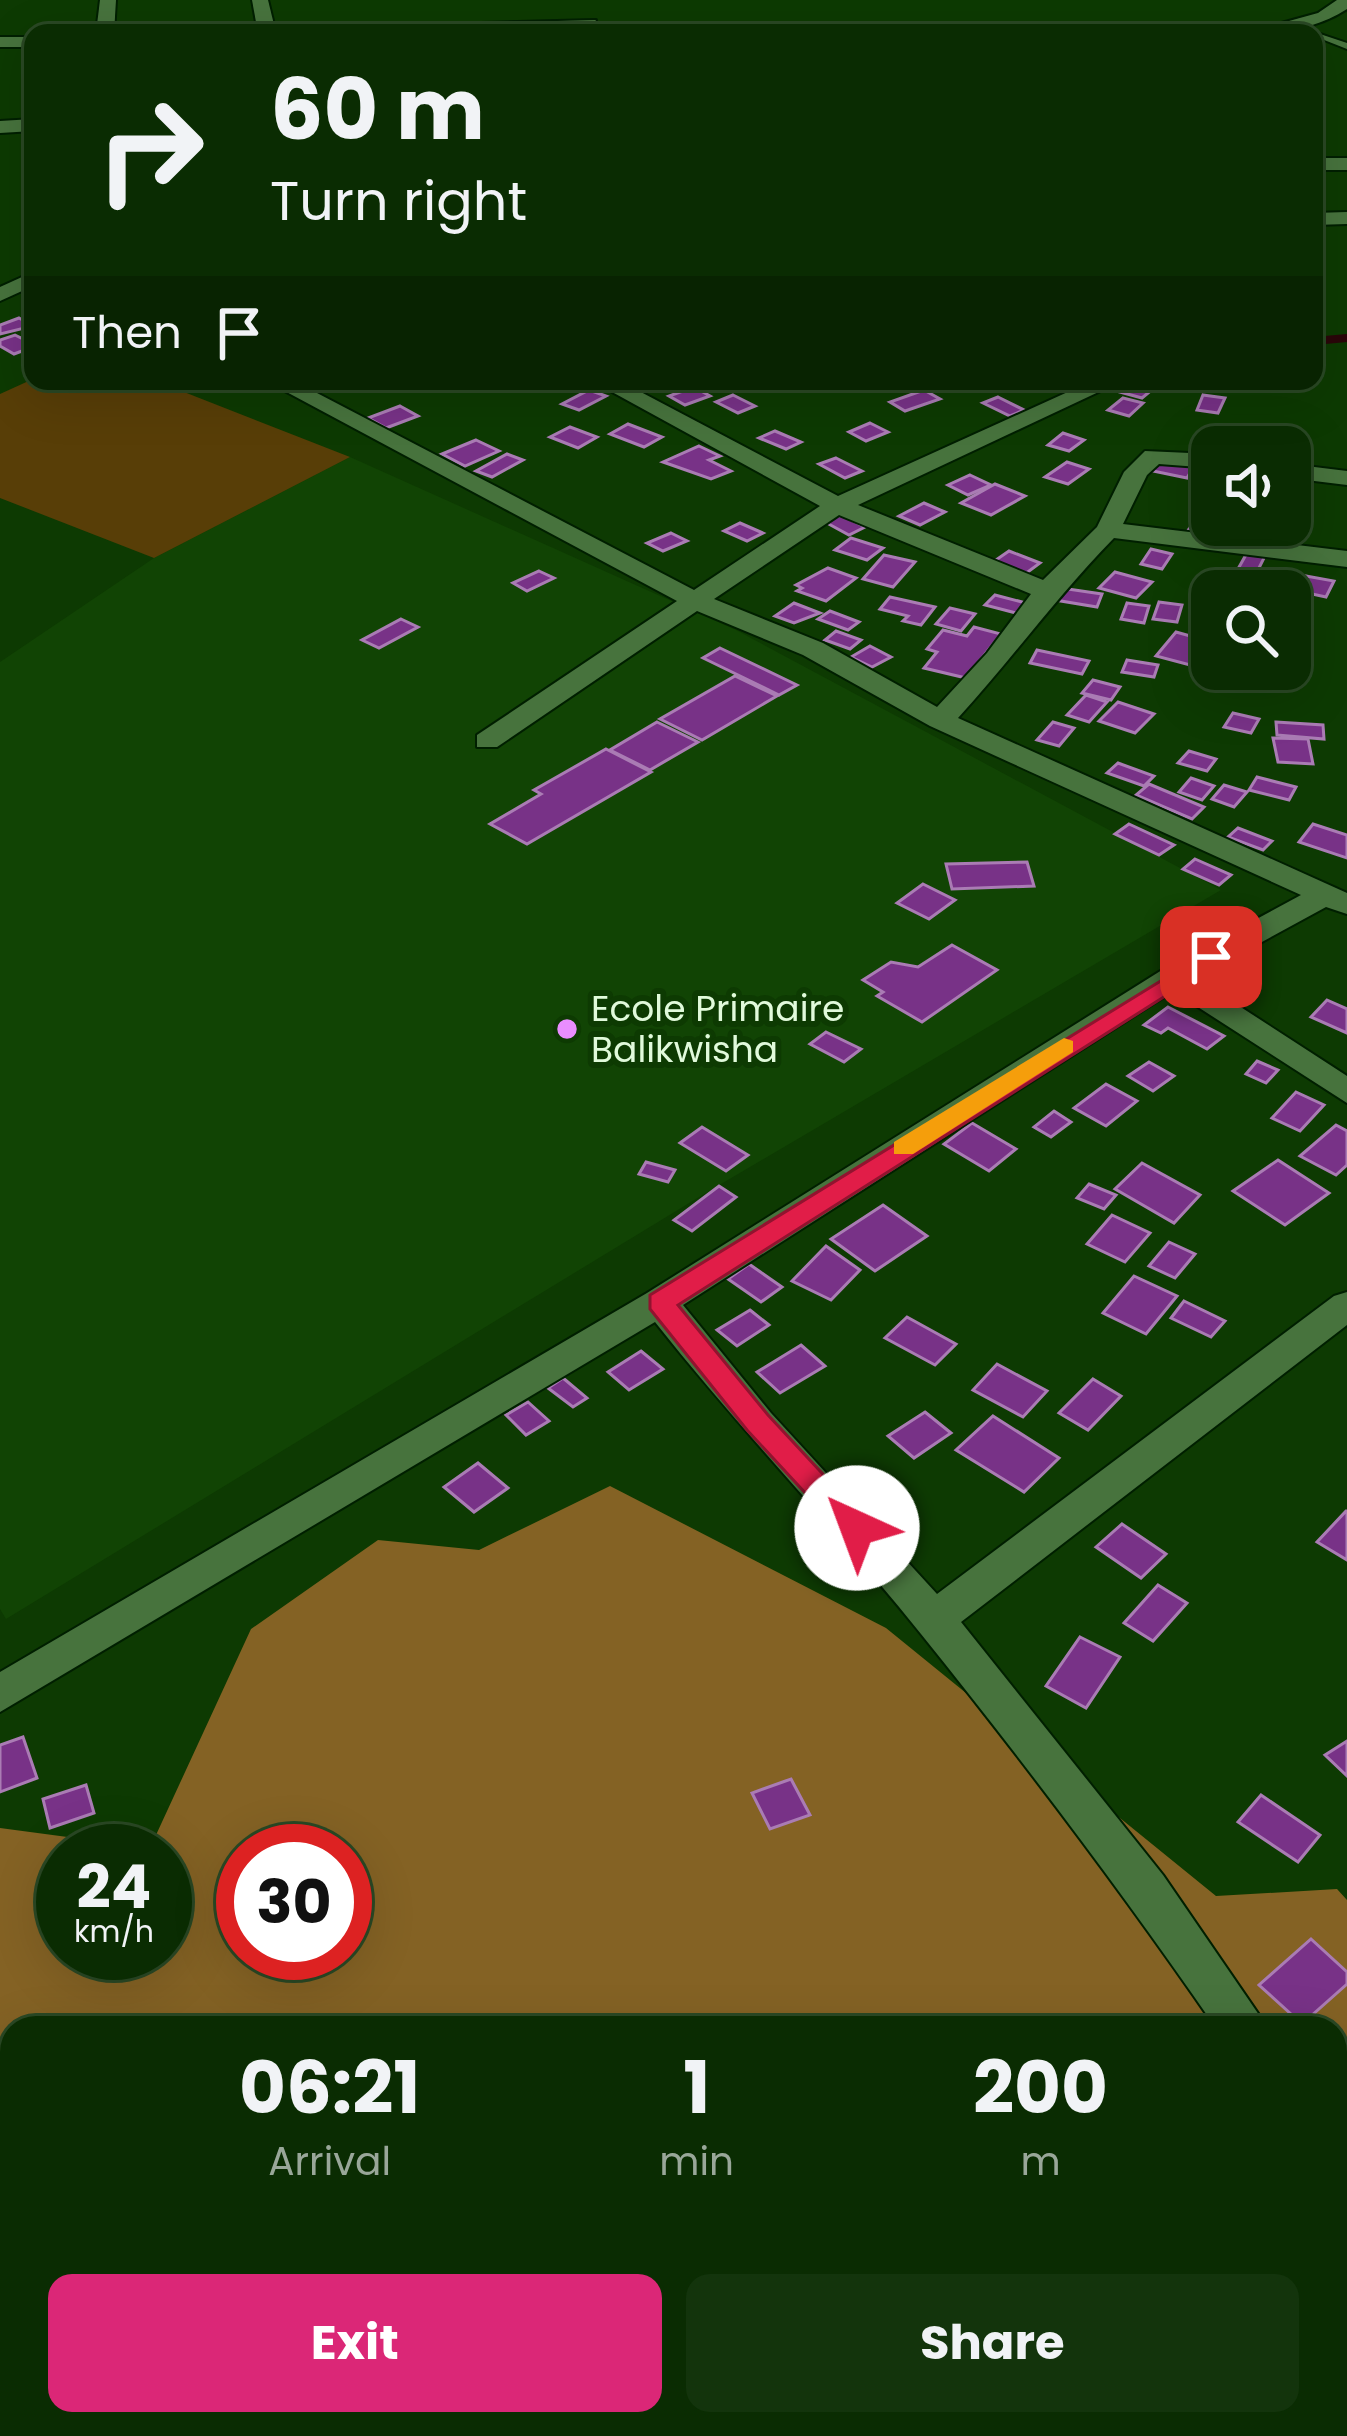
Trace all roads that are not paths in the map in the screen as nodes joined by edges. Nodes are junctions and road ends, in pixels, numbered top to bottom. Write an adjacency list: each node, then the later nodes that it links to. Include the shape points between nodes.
1 (1347, 2): 2 (street, via 1324,17)
2 (1288, 23): 3 (street)
3 (1285, 24)
4 (294, 390): 14 (street)
5 (620, 390): 10 (street)
6 (1091, 390): 10 (street)
7 (1191, 459): 11 (street, via 1153,456 1136,472)
8 (1311, 474): 9 (street)
9 (1347, 478)
10 (837, 506): 13 (street); 14 (street)
11 (1108, 530): 12 (street); 13 (street)
12 (1347, 559)
13 (1047, 591): 15 (street)
14 (700, 603): 15 (street, via 813,649); 16 (street)
15 (940, 720): 17 (street)
16 (487, 741)
17 (1335, 900): 18 (street)
18 (1173, 977): 19 (street); 20 (street)
19 (1347, 1092)
20 (660, 1302): 22 (street); 23 (street)
21 (1347, 1304): 22 (street)
22 (934, 1619): 24 (street, via 1147,1889)
23 (0, 1694)
24 (1236, 2016)

